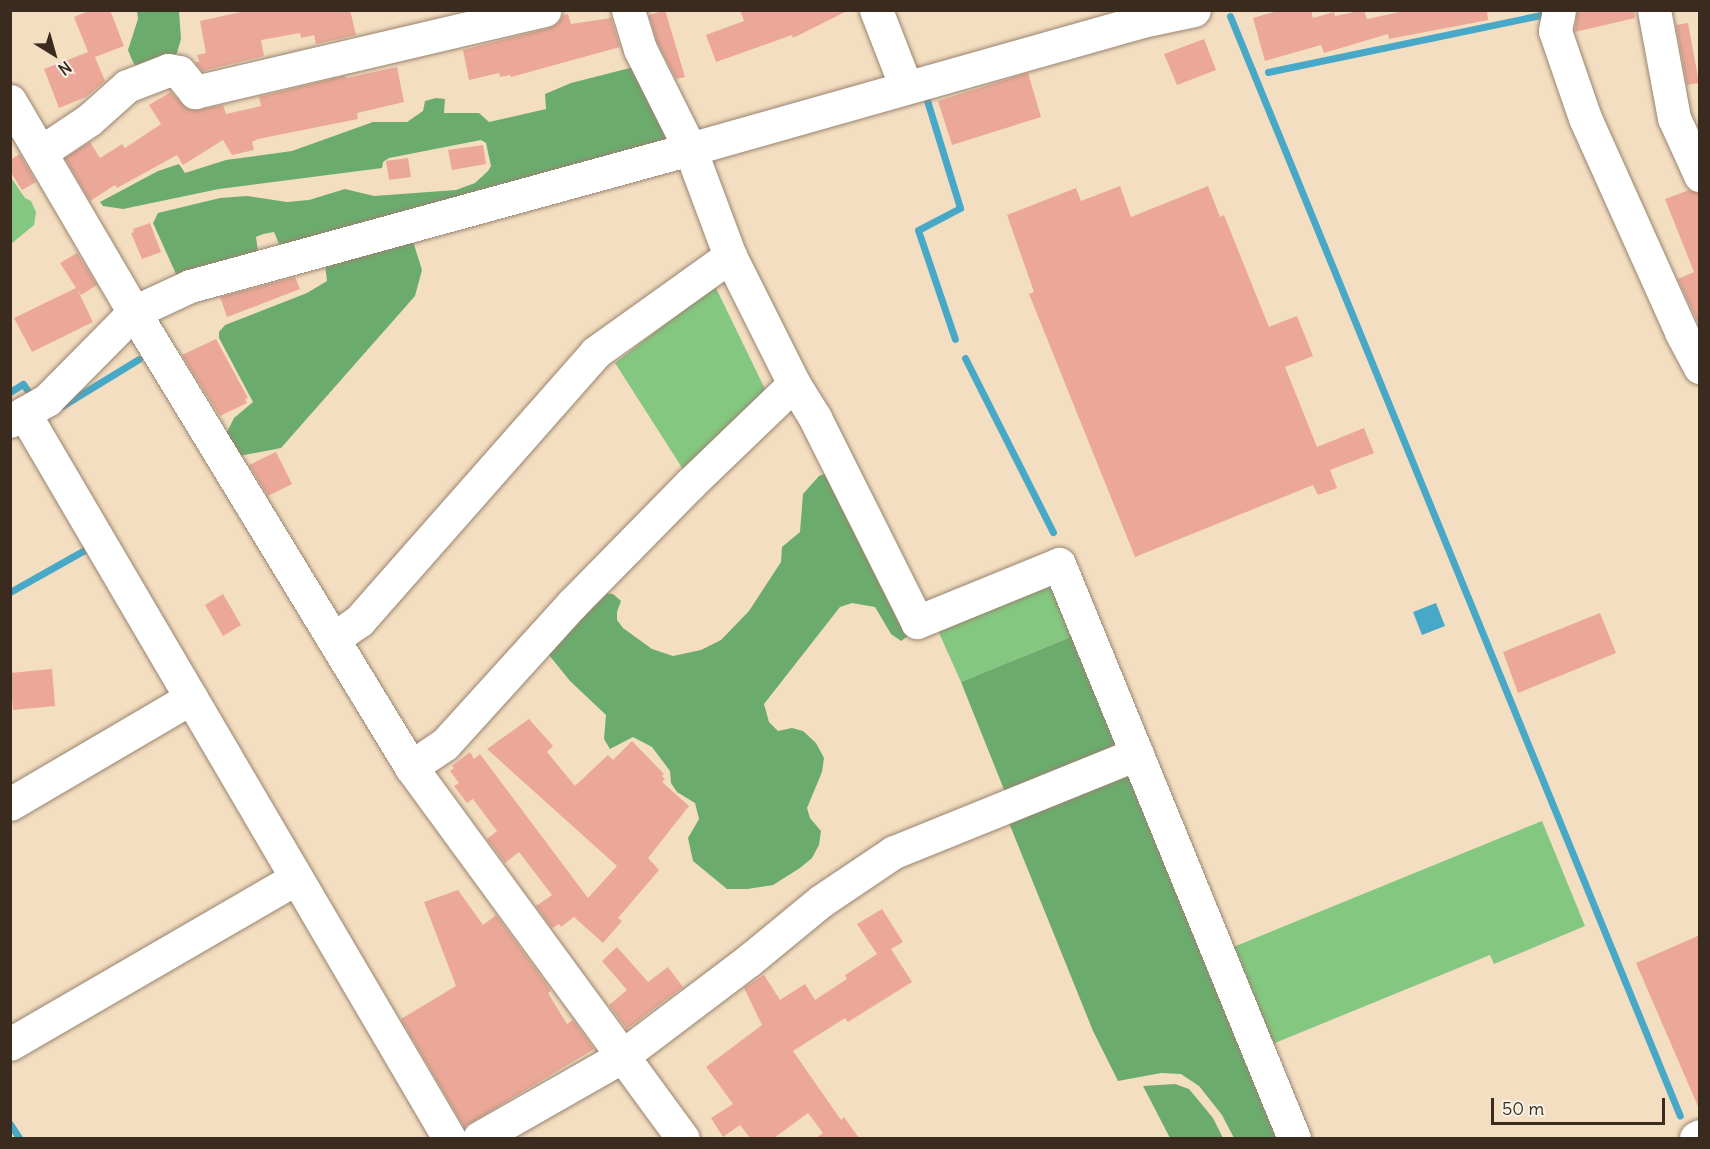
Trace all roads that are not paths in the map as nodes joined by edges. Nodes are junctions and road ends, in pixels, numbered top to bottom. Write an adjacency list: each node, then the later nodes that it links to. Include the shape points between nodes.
1 (545, 10): 10 (street, via 195,92 179,72 168,70 127,86 89,120)
2 (628, 10): 9 (street, via 640,49)
3 (876, 10): 7 (street)
4 (1194, 10): 7 (street)
5 (1559, 10): 14 (street, via 1555,31 1585,118)
6 (1654, 10): 11 (street, via 1674,118)
7 (906, 87): 9 (street)
8 (10, 101): 10 (street)
9 (690, 149): 12 (street); 13 (street, via 190,286)
10 (41, 152): 13 (street)
11 (1700, 175)
12 (730, 255): 15 (street); 17 (street, via 596,352 359,621)
13 (134, 312): 16 (street, via 47,400); 17 (street)
14 (1700, 367)
15 (794, 384): 19 (street, via 815,417 917,622 1059,564); 20 (street, via 573,603 446,744)
16 (17, 417): 18 (street)
17 (333, 639): 20 (street)
18 (191, 698): 21 (street); 22 (street)
19 (1137, 754): 24 (street, via 894,852 821,901); 28 (street)
20 (411, 767): 24 (street)
21 (10, 804)
22 (296, 878): 23 (street); 25 (street)
23 (10, 1044)
24 (621, 1057): 26 (street); 27 (street)
25 (449, 1138)
26 (479, 1138)
27 (683, 1138)
28 (1294, 1138)

